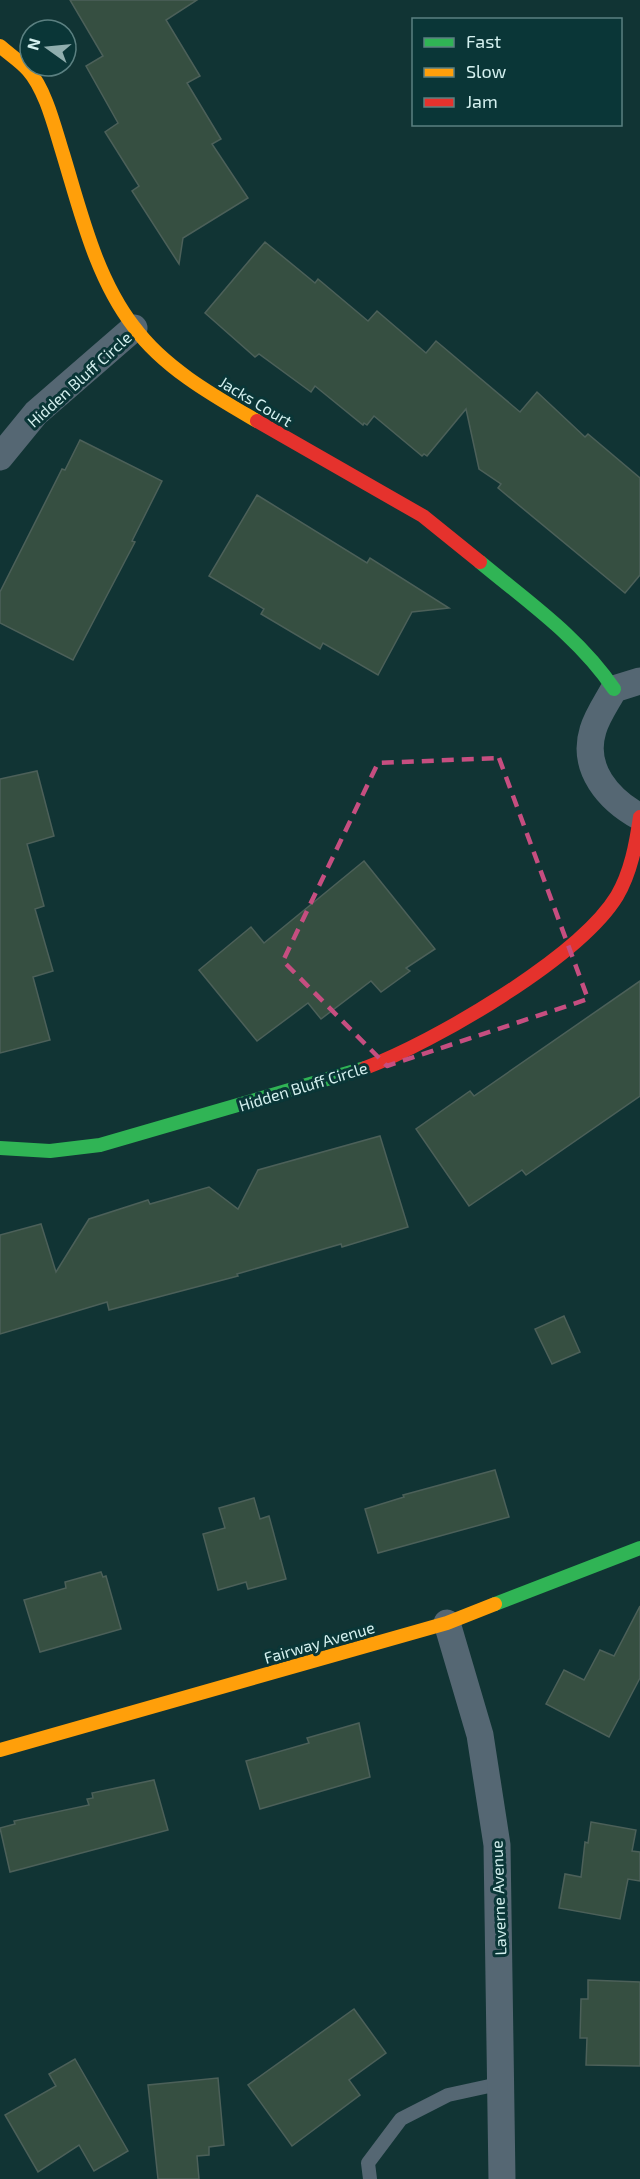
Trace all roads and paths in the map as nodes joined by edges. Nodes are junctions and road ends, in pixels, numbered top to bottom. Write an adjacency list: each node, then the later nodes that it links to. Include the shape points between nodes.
1 (0, 46): 2 (street, Jacks Court, via 29,71 50,112 87,234 109,285)
2 (134, 328): 3 (street, Hidden Bluff Circle, via 36,413); 5 (street, Jacks Court, via 170,363 212,395 423,516 568,634 595,661)
3 (0, 457)
4 (640, 681): 5 (street)
5 (614, 689): 6 (street, Hidden Bluff Circle, via 592,731 591,760 601,786 618,804)
6 (640, 817): 7 (street, Hidden Bluff Circle, via 637,848 623,887 600,921 552,960 426,1041 357,1071 100,1145 61,1152)
7 (0, 1148)
8 (640, 1548): 9 (street, Fairway Avenue)
9 (447, 1623): 10 (street, Fairway Avenue); 11 (street, Laverne Avenue, via 480,1735 497,1845)
10 (0, 1750)
11 (503, 2082): 12 (lane, via 448,2095 401,2119 368,2163); 13 (street, Laverne Avenue)
12 (369, 2179)
13 (502, 2179)

